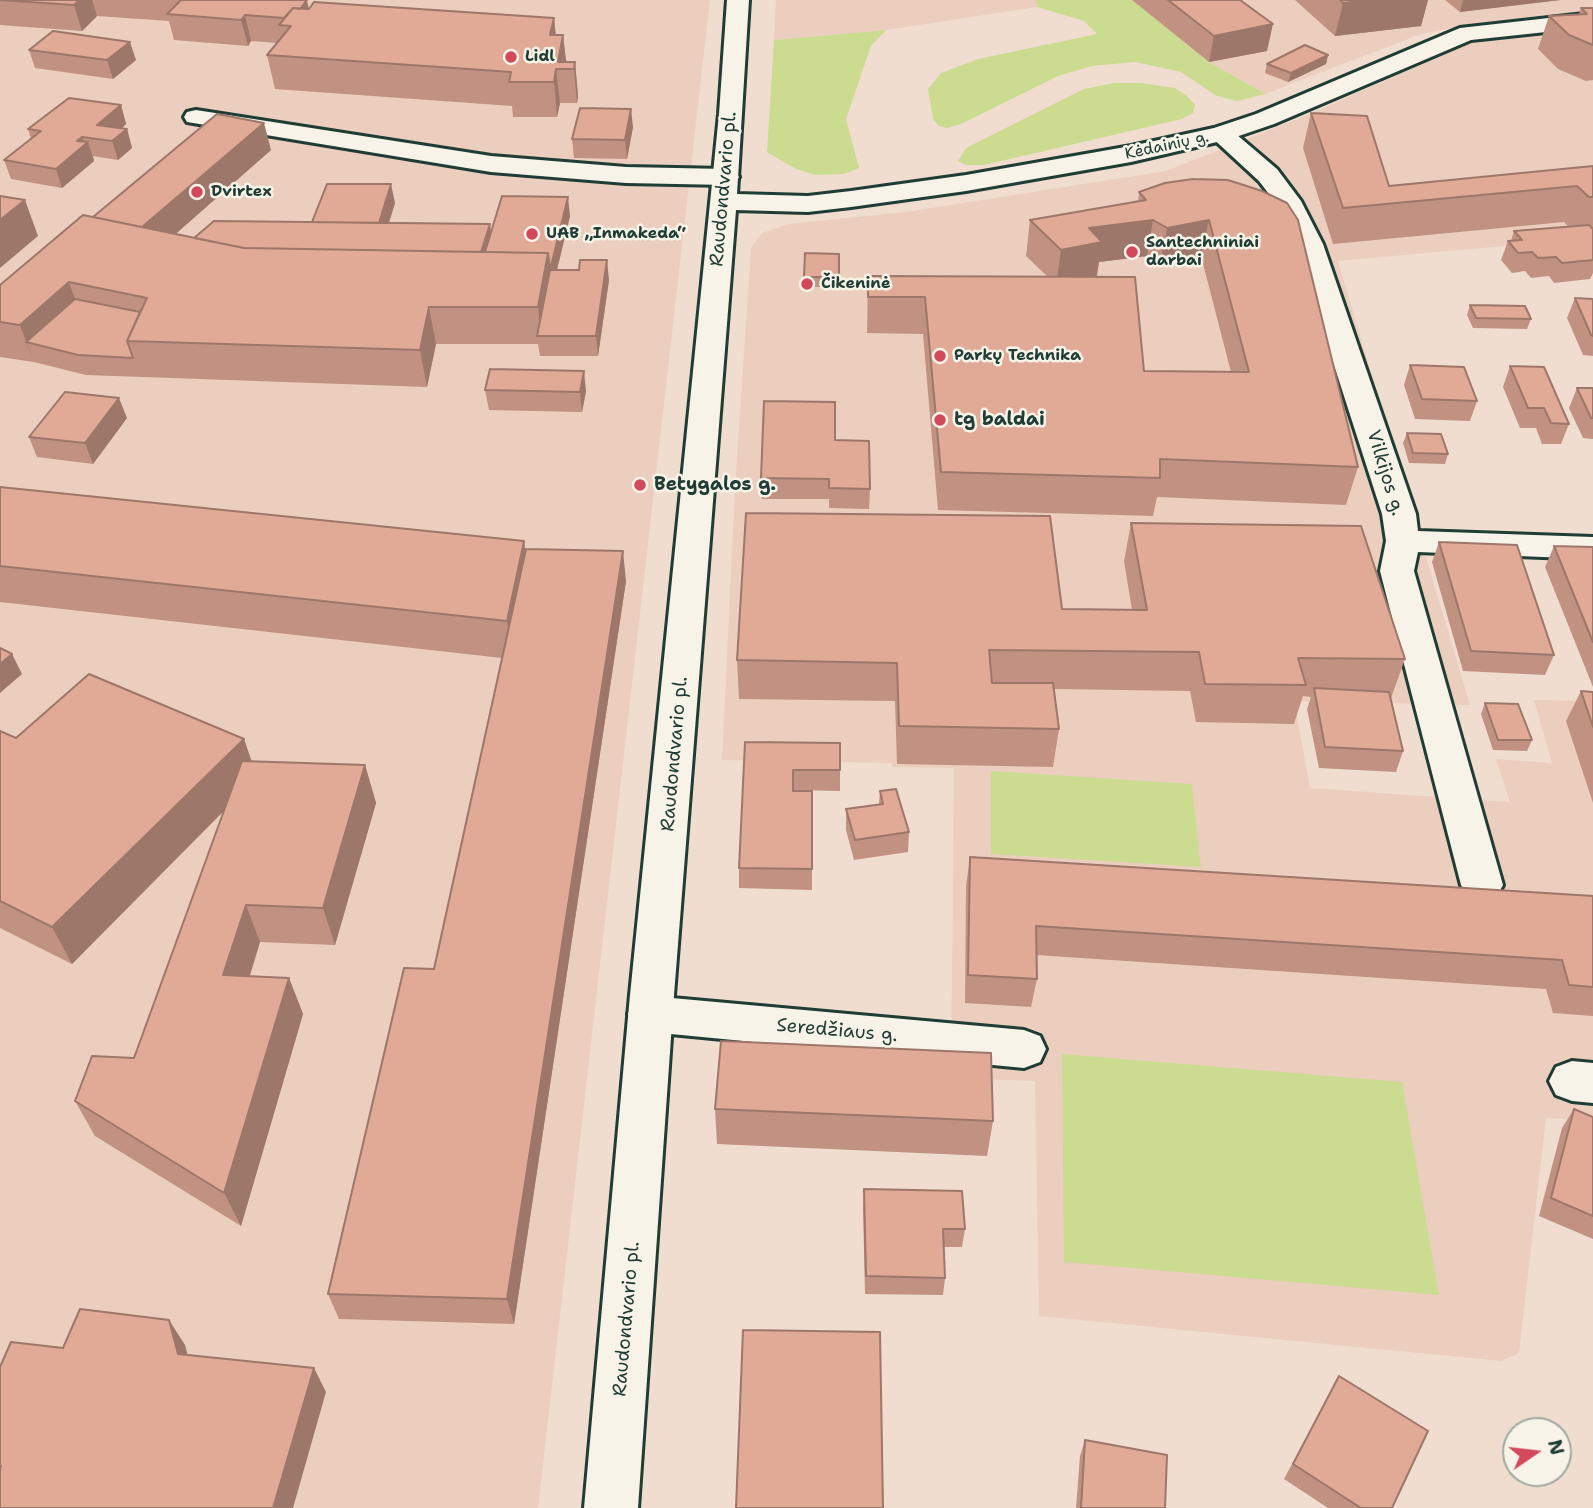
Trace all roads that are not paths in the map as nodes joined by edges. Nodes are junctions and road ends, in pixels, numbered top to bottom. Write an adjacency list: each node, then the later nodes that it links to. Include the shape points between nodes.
1 (738, 0): 5 (main road, Raudondvario pl.)
2 (1593, 20): 4 (main road, Kėdainių g., via 1468,33)
3 (196, 117): 5 (main road, Kėdainių g., via 491,164 626,175)
4 (1221, 134): 5 (main road, Kėdainių g., via 1036,171 808,204); 6 (main road, Vilkijos g., via 1268,175 1289,201 1310,244 1399,514)
5 (724, 190): 9 (main road, Raudondvario pl.)
6 (1403, 541): 7 (main road); 8 (main road, Vilkijos g., via 1397,571)
7 (1593, 548)
8 (1482, 885)
9 (650, 1014): 10 (main road, Seredžiaus g.); 11 (main road, Raudondvario pl.)
10 (1024, 1049)
11 (611, 1508)

